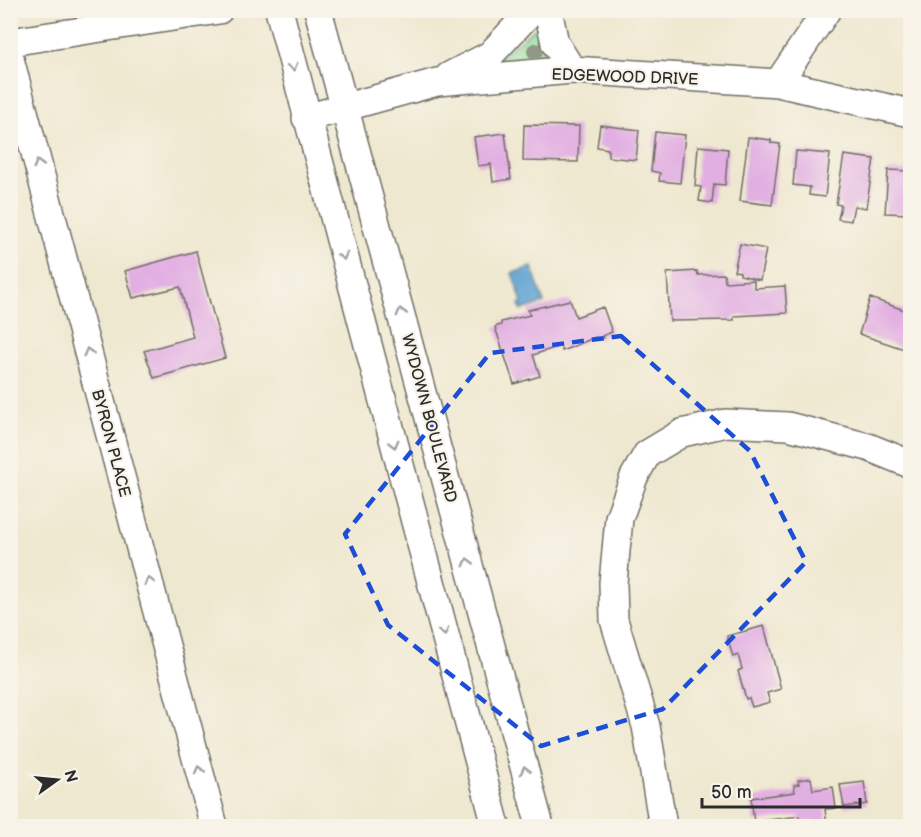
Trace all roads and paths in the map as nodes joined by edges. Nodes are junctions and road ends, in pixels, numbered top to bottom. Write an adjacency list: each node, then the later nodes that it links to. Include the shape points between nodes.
1 (219, 10): 7 (street)
2 (279, 10): 14 (street, one-way to 14)
3 (318, 10): 12 (street, WYDOWN BOULEVARD)
4 (532, 10): 10 (street, via 490,55)
5 (548, 10): 9 (street, via 555,43)
6 (827, 10): 11 (street)
7 (10, 42)
8 (10, 59): 16 (street, BYRON PLACE, one-way to 8)
9 (572, 70): 10 (street, EDGEWOOD DRIVE); 11 (street, EDGEWOOD DRIVE)
10 (437, 82): 12 (street, EDGEWOOD DRIVE)
11 (778, 83): 13 (street, EDGEWOOD DRIVE)
12 (346, 107): 14 (street, EDGEWOOD DRIVE); 18 (street, WYDOWN BOULEVARD, one-way to 12)
13 (910, 113)
14 (306, 118): 17 (street, one-way to 17)
15 (910, 464): 19 (street, via 868,447 788,426 726,423 682,433 646,454 619,518 614,620 646,726)
16 (214, 826)
17 (496, 826)
18 (540, 826)
19 (663, 826)

